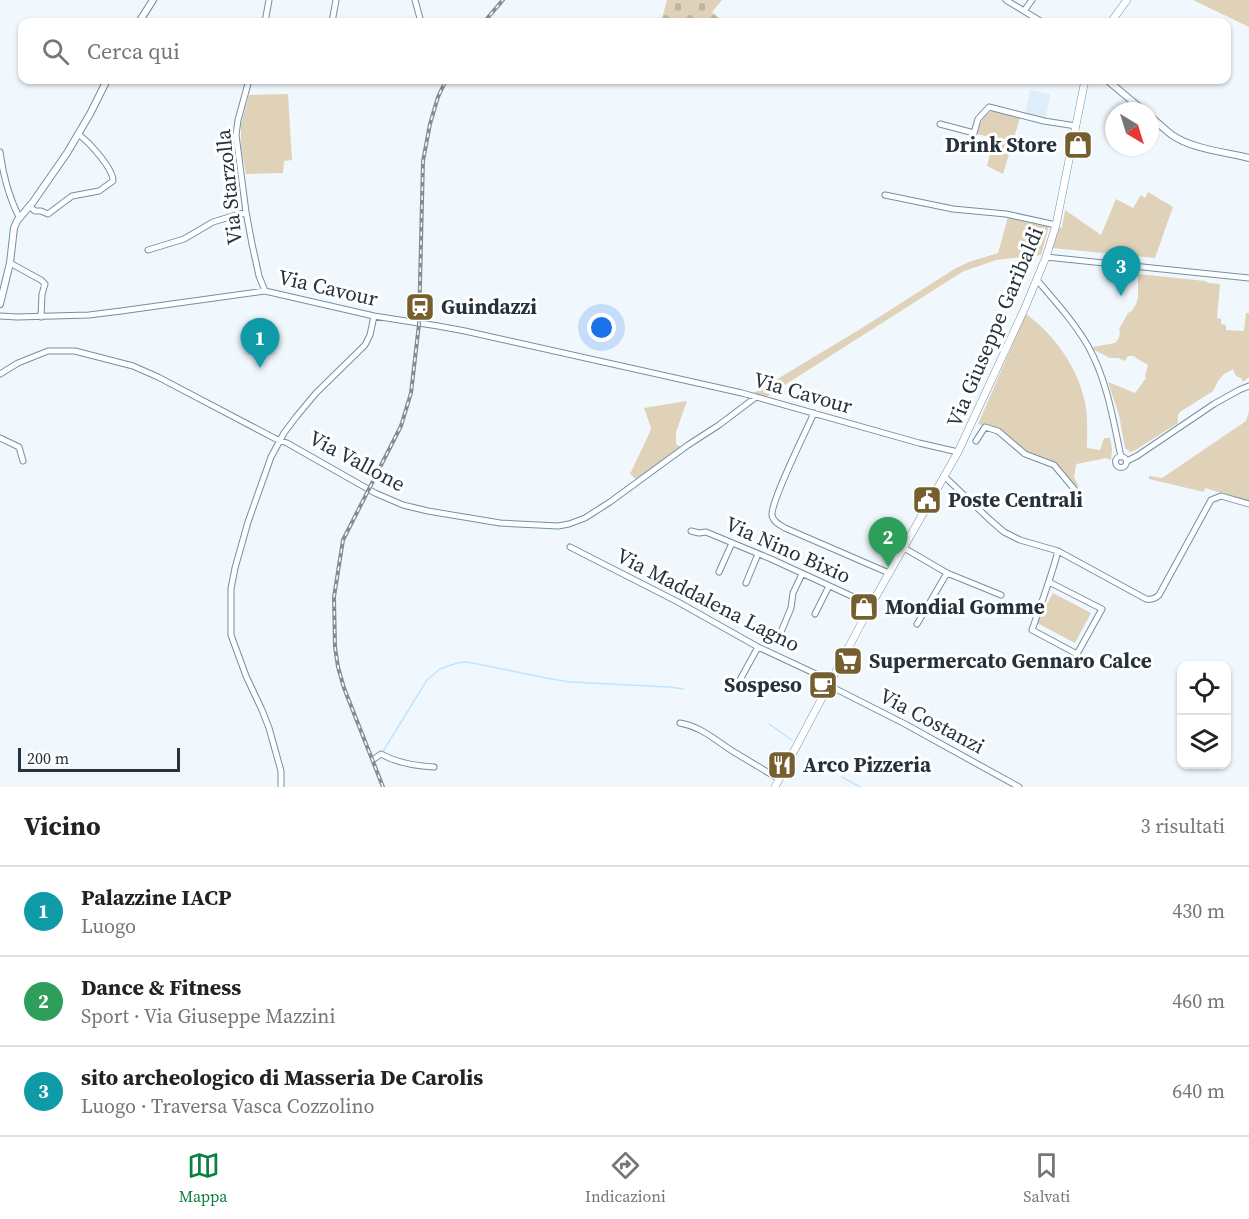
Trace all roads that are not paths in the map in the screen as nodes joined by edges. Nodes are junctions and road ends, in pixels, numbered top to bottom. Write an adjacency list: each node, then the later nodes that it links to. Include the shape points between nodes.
1 (153, 0): 9 (street)
2 (268, 0): 10 (street)
3 (336, 0): 11 (street)
4 (415, 0): 12 (street)
5 (1006, 0): 8 (street)
6 (1032, 0): 8 (street)
7 (1127, 0): 14 (main road)
8 (1024, 11): 13 (street)
9 (142, 18)
10 (266, 18)
11 (333, 18)
12 (420, 18)
13 (1035, 18)
14 (1114, 18)
15 (105, 84): 23 (street)
16 (248, 84): 28 (street, Via Starzolla, via 236,135)
17 (1084, 84): 22 (main road, Via Giuseppe Garibaldi)
18 (1112, 84): 19 (street)
19 (1133, 102)
20 (1159, 123): 25 (street, via 1195,145)
21 (940, 124): 22 (street, via 974,133 978,119 989,108)
22 (1076, 126): 30 (main road, Via Giuseppe Garibaldi)
23 (78, 134): 27 (street); 27 (street, via 90,144 113,181 99,191 72,196 48,214)
24 (0, 152): 29 (street, via 10,199)
25 (1249, 158)
26 (885, 195): 30 (street)
27 (29, 206): 29 (street)
28 (246, 212): 31 (street); 36 (street, Via Starzolla)
29 (19, 218): 33 (street)
30 (1056, 225): 32 (main road, Via Giuseppe Garibaldi)
31 (148, 250)
32 (1046, 257): 34 (street); 35 (main road, Via Giuseppe Garibaldi)
33 (10, 263): 37 (street); 39 (street, via 44,282)
34 (1249, 278)
35 (1037, 280): 48 (main road, Via Giuseppe Garibaldi); 49 (street, via 1095,359 1107,393)
36 (265, 291): 39 (street, Via Cavour, via 89,315); 40 (street, Via Cavour)
37 (0, 304)
38 (0, 316): 39 (street, Via Cavour)
39 (41, 316)
40 (374, 316): 43 (street, Via Cavour, via 465,331); 46 (street, via 365,345 316,393)
41 (0, 374): 46 (street, Via Vallone, via 48,351 75,351 133,366)
42 (1249, 386): 51 (street)
43 (756, 397): 44 (street, Via Cavour); 46 (street, Via Vallone, via 610,502 585,518 558,526 501,523 403,505)
44 (814, 413): 48 (street, Via Cavour); 62 (street, via 772,515 785,528)
45 (0, 438): 50 (street, via 19,447)
46 (280, 440): 80 (street, via 240,549 231,589 231,610 232,638 269,728)
47 (976, 441): 53 (street, via 985,427 998,431 1025,454 1054,465)
48 (958, 452): 52 (main road, Via Giuseppe Garibaldi)
49 (1120, 457): 51 (street); 51 (street, via 1116,462 1119,467 1125,467)
50 (23, 461)
51 (1127, 461)
52 (945, 477): 58 (main road, Via Giuseppe Garibaldi); 59 (street, via 1004,532)
53 (1075, 490)
54 (1249, 504): 59 (street, via 1221,496 1211,500 1159,595 1153,599 1146,599)
55 (691, 531): 56 (street, Via Nino Bixio, via 706,532)
56 (732, 543): 60 (street, Via Nino Bixio); 61 (street)
57 (570, 547): 73 (street, Via Maddalena Lagno)
58 (904, 548): 62 (main road, Via Giuseppe Garibaldi); 63 (street)
59 (1058, 551): 65 (street)
60 (758, 554): 64 (street, Via Nino Bixio); 66 (street)
61 (719, 572)
62 (889, 573): 69 (main road, Via Giuseppe Garibaldi)
63 (947, 573): 68 (street); 71 (street)
64 (802, 574): 67 (street, Via Nino Bixio); 72 (street)
65 (1049, 582): 65 (street, via 1032,630 1077,654 1102,609)
66 (746, 583)
67 (829, 586): 69 (street, Via Nino Bixio); 70 (street)
68 (1001, 595)
69 (871, 605): 74 (main road, Via Giuseppe Garibaldi)
70 (815, 614)
71 (917, 624)
72 (781, 632)
73 (758, 647): 74 (street, Via Maddalena Lagno); 75 (street)
74 (829, 683): 79 (main road, Via Giuseppe Garibaldi); 82 (street, Via Costanzi)
75 (735, 688)
76 (680, 723): 79 (street, via 704,730)
77 (374, 759): 78 (street, via 381,754 399,762)
78 (434, 767)
79 (779, 779): 81 (main road, Via Giuseppe Garibaldi)
80 (281, 787)
81 (775, 787)
82 (1019, 787)

